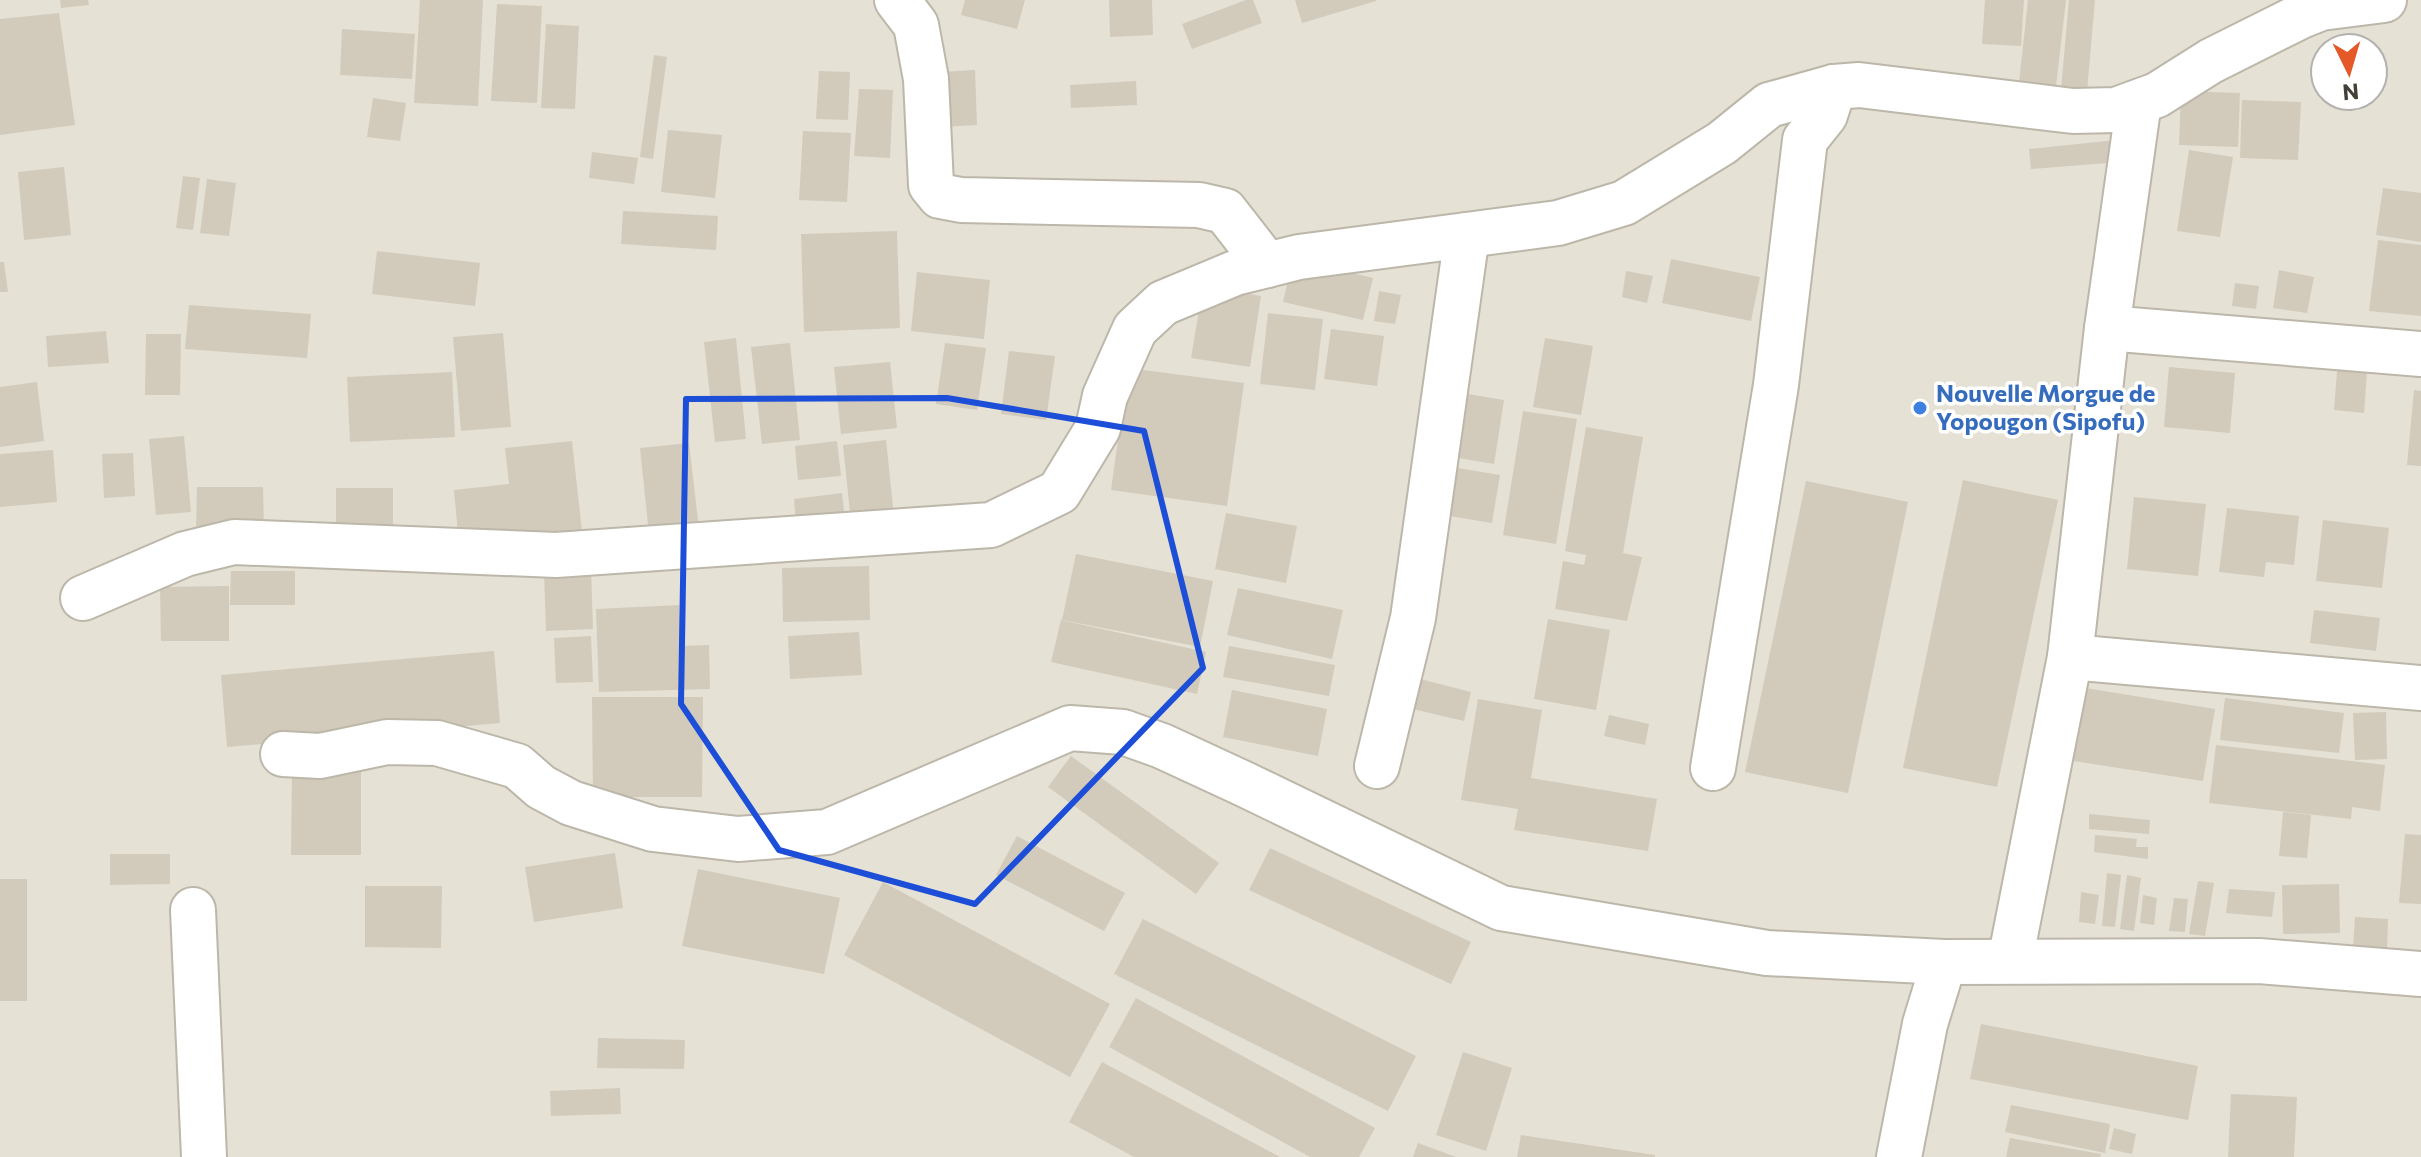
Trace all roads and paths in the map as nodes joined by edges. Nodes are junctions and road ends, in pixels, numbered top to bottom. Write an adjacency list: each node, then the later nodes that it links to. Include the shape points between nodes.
1 (897, 0): 6 (street, via 916,25 926,79 931,185 940,196 1199,205 1225,211)
2 (2384, 0): 4 (street, via 2321,8 2301,16)
3 (1834, 87): 4 (street, via 1859,85 2073,111 2116,110); 5 (street, via 1769,105 1722,143 1624,203 1558,223); 14 (street, via 1825,115 1805,140 1776,385)
4 (2139, 102): 7 (street)
5 (1467, 235): 6 (street); 13 (street, via 1413,618)
6 (1267, 265): 9 (street, via 1163,303 1135,329 1105,396 1098,428 1059,492 991,525 556,555 234,542 185,554)
7 (2107, 328): 8 (street); 10 (street)
8 (2421, 354)
9 (83, 598)
10 (2070, 657): 11 (street); 16 (street)
11 (2421, 688)
12 (283, 754): 17 (street, via 320,756 387,742 437,743 517,766 541,787 653,829 738,839 827,832 1070,728 1123,732 1228,776 1501,908 1767,953)
13 (1377, 766)
14 (1713, 768)
15 (193, 910): 19 (street)
16 (2010, 961): 17 (street); 18 (street, via 2259,961)
17 (1944, 962): 20 (street, via 1925,1024)
18 (2421, 974)
19 (204, 1157)
20 (1899, 1157)

